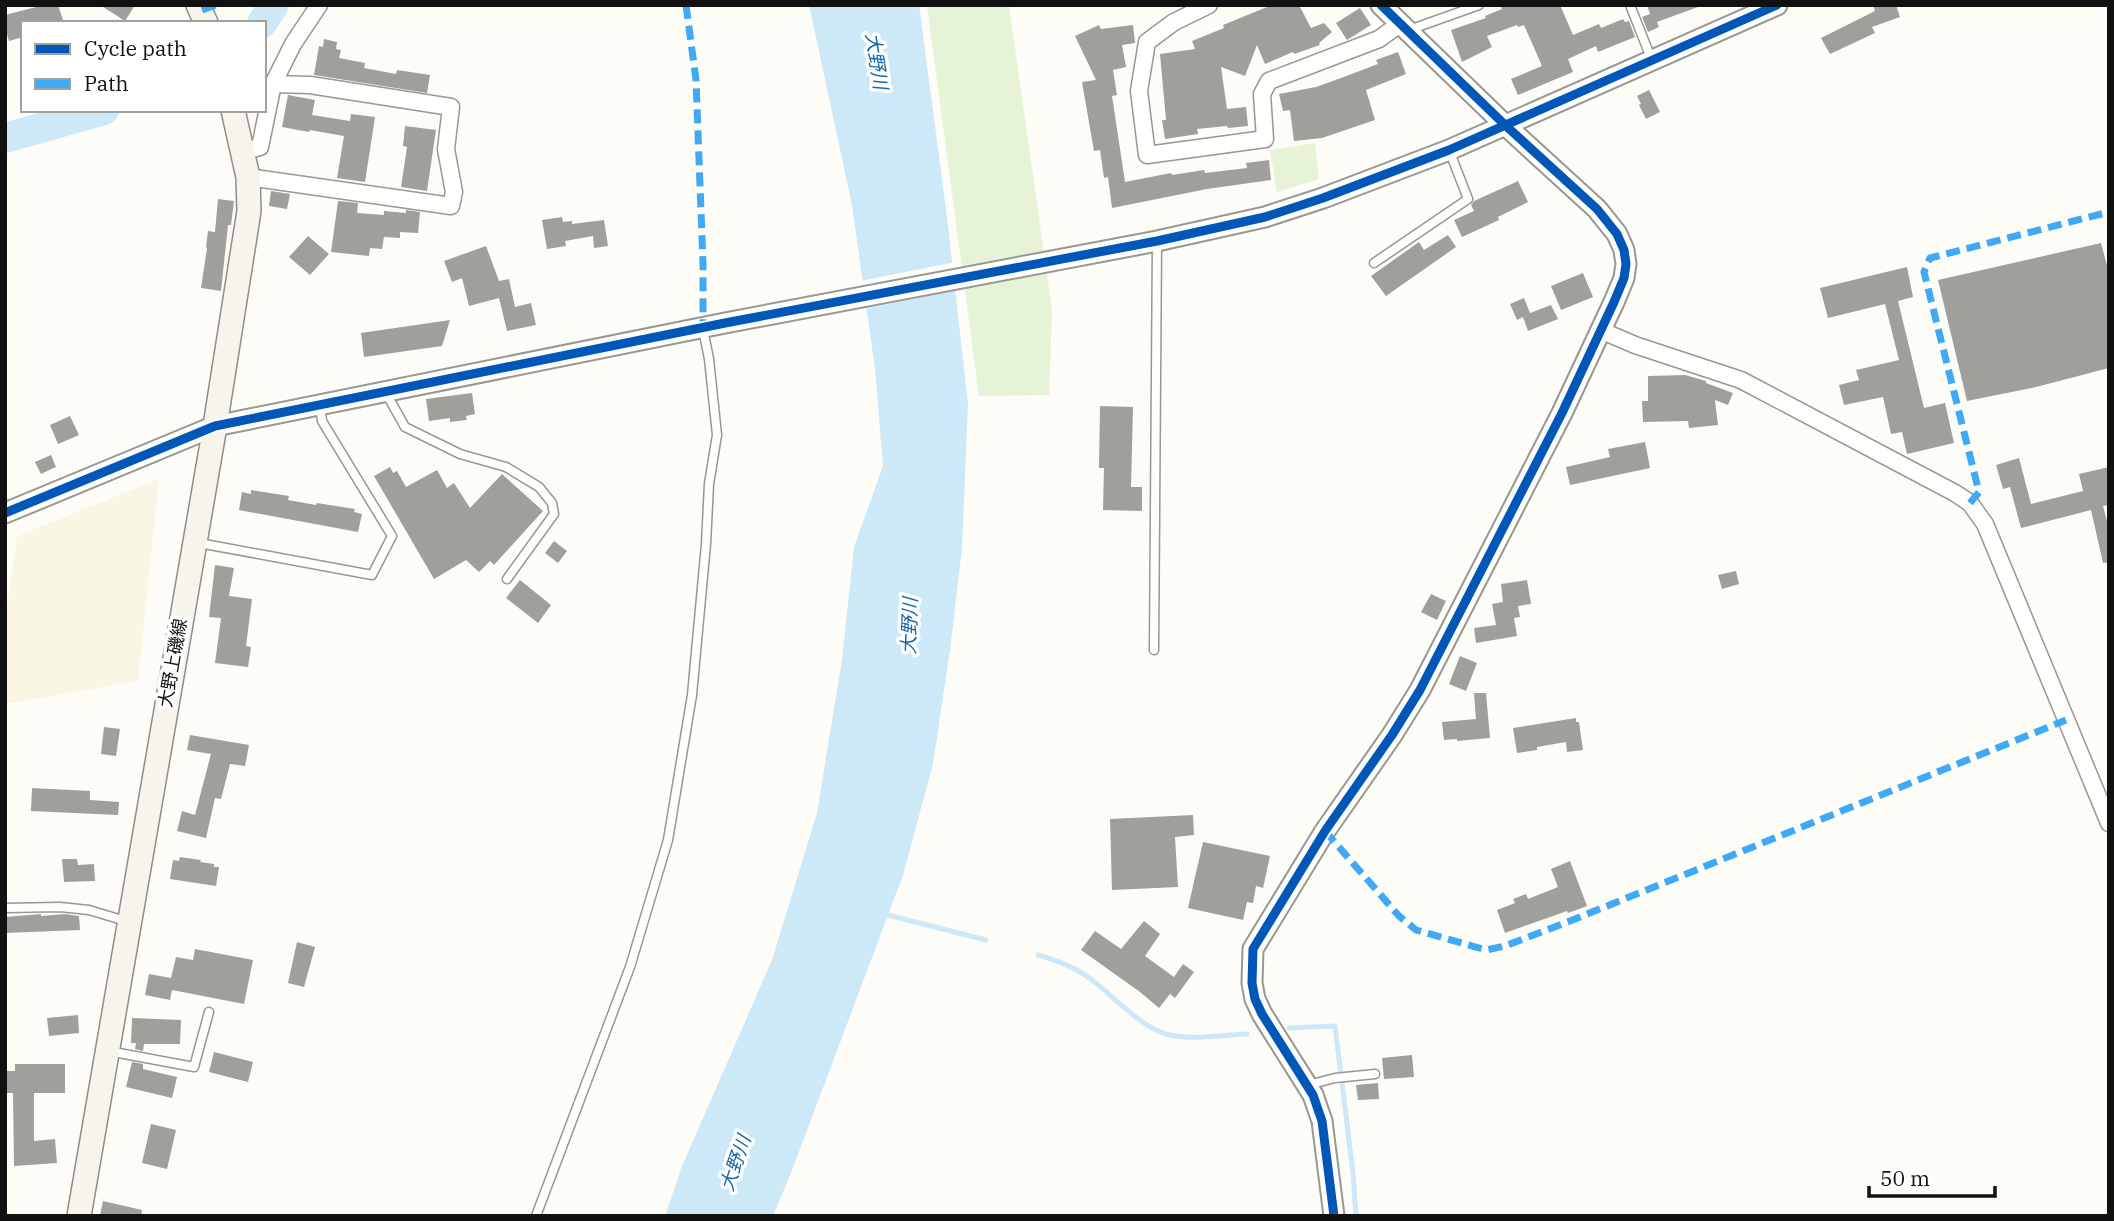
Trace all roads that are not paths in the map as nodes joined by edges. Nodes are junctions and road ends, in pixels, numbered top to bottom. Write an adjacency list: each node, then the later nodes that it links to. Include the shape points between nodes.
1 (319, 5): 9 (street)
2 (1209, 5): 7 (street, via 1147,41 1139,91 1147,155 1265,139 1262,94 1269,81)
3 (1381, 5): 7 (street)
4 (1479, 5): 7 (lane)
5 (1630, 5): 8 (lane)
6 (1777, 5): 8 (street)
7 (1404, 27): 11 (street)
8 (1653, 61): 11 (street)
9 (273, 84): 13 (street, via 260,147); 14 (street, via 310,85 451,107 446,149 454,191 451,206)
10 (233, 112): 13 (main road, 大野上磯線)
11 (1505, 125): 12 (street); 18 (street, via 1597,209 1617,234 1624,250 1624,278)
12 (1449, 150): 15 (street, via 1265,217); 16 (lane, via 1468,199)
13 (243, 151): 14 (main road, 大野上磯線)
14 (248, 177): 21 (main road, 大野上磯線, via 249,211)
15 (1157, 241): 17 (street); 25 (lane)
16 (1374, 263)
17 (703, 328): 19 (street); 34 (lane, via 717,435 692,695 668,840 630,967)
18 (1600, 330): 26 (street, via 1741,380 1970,503 1985,524); 32 (street, via 1420,690 1253,949 1255,999)
19 (385, 391): 20 (street); 24 (lane, via 405,426 460,454 506,467 539,488 552,503 554,514)
20 (320, 404): 21 (street); 23 (lane, via 322,421 392,536 372,575)
21 (215, 426): 22 (street); 23 (main road, 大野上磯線)
22 (5, 513)
23 (194, 542): 28 (main road, 大野上磯線)
24 (507, 579)
25 (1154, 650)
26 (2109, 823)
27 (5, 908): 28 (lane, via 60,906)
28 (129, 922): 30 (main road, 大野上磯線)
29 (209, 1012): 30 (lane, via 194,1067)
30 (107, 1051): 33 (main road, 大野上磯線)
31 (1375, 1074): 32 (lane)
32 (1308, 1085): 35 (street, via 1322,1121)
33 (79, 1216)
34 (536, 1216)
35 (1334, 1216)

